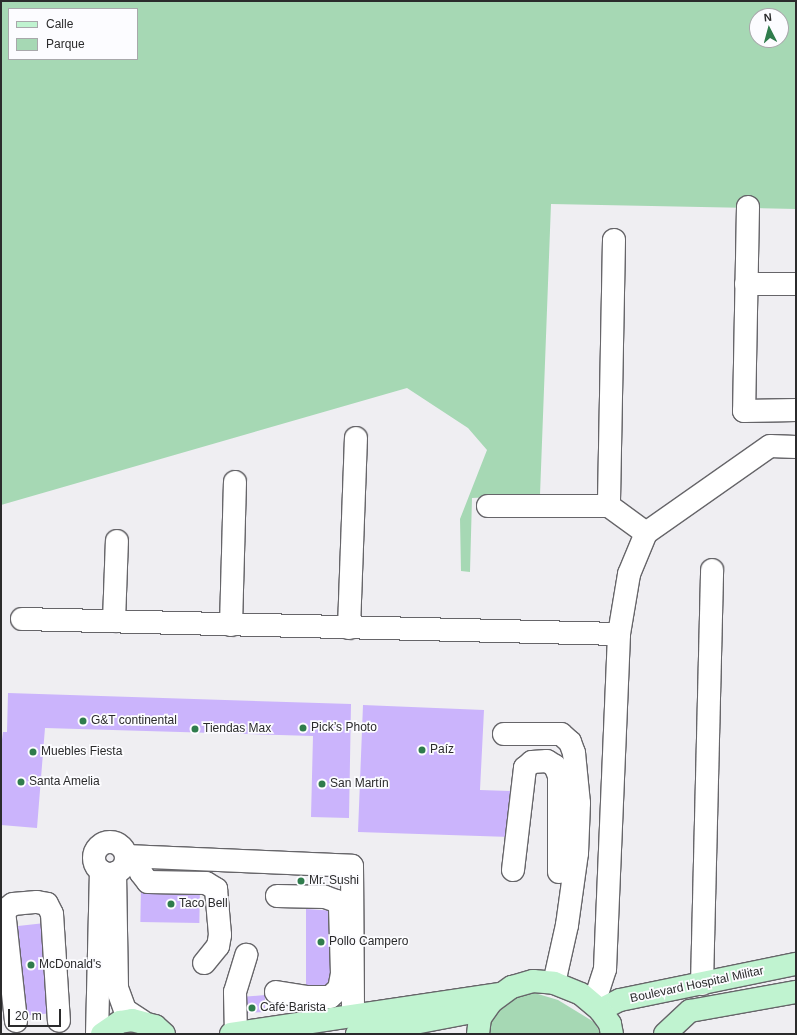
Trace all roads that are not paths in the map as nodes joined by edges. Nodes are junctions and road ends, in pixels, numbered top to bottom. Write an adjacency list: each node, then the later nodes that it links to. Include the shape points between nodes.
1 (748, 207): 3 (street)
2 (614, 240): 10 (street)
3 (746, 284): 4 (street); 5 (street, via 744,411)
4 (796, 284)
5 (796, 410)
6 (356, 438): 17 (street)
7 (796, 447): 11 (street, via 770,446)
8 (235, 482): 16 (street)
9 (488, 506): 10 (street)
10 (609, 506): 11 (street)
11 (646, 533): 18 (street, via 629,574)
12 (117, 541): 15 (street)
13 (712, 570): 28 (street)
14 (22, 619): 15 (street)
15 (114, 621): 16 (street)
16 (231, 625): 17 (street)
17 (349, 628): 18 (street)
18 (620, 634): 32 (street, via 605,968)
19 (504, 734): 27 (street, via 561,734 570,742 574,753 578,802 577,853 567,925)
20 (120, 864): 25 (street, via 141,873 148,882 206,883 216,889 220,935 218,946); 36 (street, via 117,988 125,1010); 37 (street, via 352,866); 38 (street)
21 (513, 870): 22 (street, via 525,768 532,762 547,761 555,766 559,776)
22 (559, 872)
23 (277, 896): 29 (street, via 325,897 340,905 342,974 339,989 330,997 308,997)
24 (246, 955): 42 (street, via 235,992)
25 (204, 963)
26 (796, 964): 28 (main road, Boulevard Hospital Militar)
27 (554, 983): 31 (main road, via 524,982); 32 (main road, via 581,994)
28 (702, 984): 32 (main road, Boulevard Hospital Militar)
29 (276, 992)
30 (796, 992): 45 (main road, Boulevard Hospital Militar, via 690,1011)
31 (500, 994): 33 (main road); 37 (main road)
32 (597, 1006): 44 (main road, via 610,1024)
33 (483, 1010): 37 (main road); 43 (main road)
34 (59, 1020): 35 (street, via 52,914 47,904 37,902 13,904 4,912)
35 (16, 1021)
36 (142, 1021): 39 (main road, via 120,1022); 40 (main road, via 155,1026)
37 (355, 1025): 42 (main road)
38 (97, 1034)
39 (102, 1034)
40 (164, 1034)
41 (231, 1034): 42 (main road)
42 (236, 1034)
43 (478, 1034)
44 (612, 1034)
45 (665, 1034)

